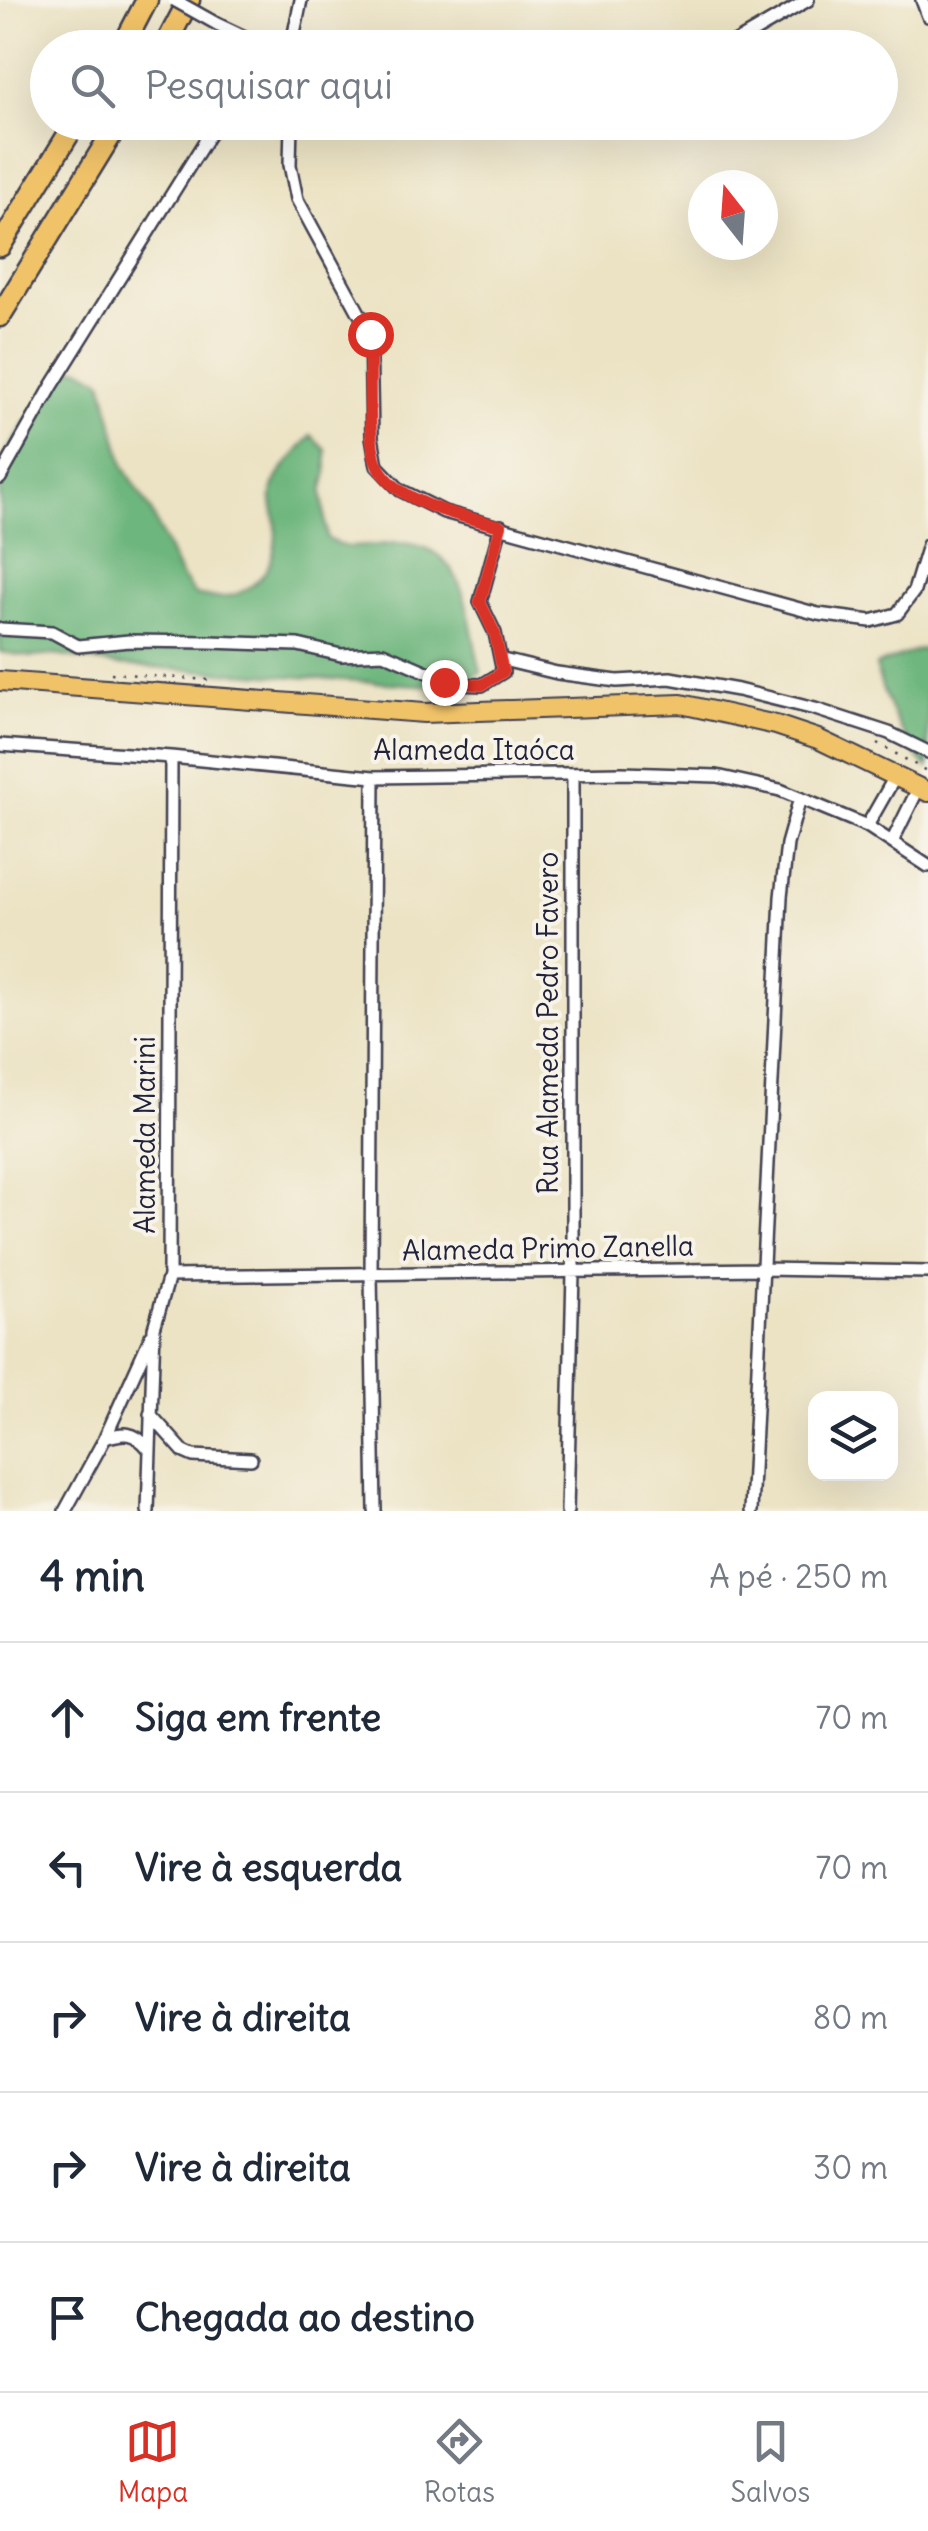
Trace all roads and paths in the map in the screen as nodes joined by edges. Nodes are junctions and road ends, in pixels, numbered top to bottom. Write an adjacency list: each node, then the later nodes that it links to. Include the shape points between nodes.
1 (146, 0): 8 (highway)
2 (174, 0): 10 (street, bridge)
3 (189, 0): 9 (highway)
4 (300, 0): 11 (street)
5 (808, 0): 12 (street)
6 (922, 0): 7 (street)
7 (928, 16)
8 (131, 30)
9 (173, 30)
10 (230, 30)
11 (294, 30)
12 (757, 30)
13 (65, 140): 17 (highway)
14 (107, 140): 18 (highway)
15 (206, 140): 19 (street)
16 (291, 140): 20 (street, via 296,199 370,334 377,466 400,490 444,512)
17 (0, 246)
18 (0, 316)
19 (0, 478)
20 (501, 526): 22 (street, via 818,614 871,621 897,614); 24 (street, via 480,602)
21 (928, 545): 22 (street)
22 (925, 559)
23 (0, 629): 24 (street, via 52,632 78,646 210,642 383,654 455,684 482,685 503,672)
24 (502, 660): 27 (street, via 617,681 670,678 738,690 834,715)
25 (0, 681): 30 (main road, via 424,713 681,704 776,725)
26 (0, 745): 28 (street, Alameda Itaóca)
27 (928, 752)
28 (171, 757): 31 (street, Alameda Itaóca); 41 (street, Alameda Marini)
29 (573, 774): 31 (street, Alameda Itaóca); 33 (street, Alameda Itaóca, via 717,776); 39 (street, Rua Alameda Pedro Favero)
30 (896, 775): 32 (main road); 34 (street)
31 (374, 777): 40 (street)
32 (923, 789): 35 (street)
33 (800, 798): 34 (street, Alameda Itaóca); 37 (street, via 780,897)
34 (868, 826): 35 (street, Alameda Itaóca)
35 (893, 840): 36 (street, Alameda Itaóca)
36 (928, 866)
37 (764, 1269): 38 (street, Alameda Primo Zanella); 39 (street, Alameda Primo Zanella); 51 (street)
38 (928, 1272)
39 (573, 1274): 40 (street, Alameda Primo Zanella); 50 (street, Rua Alameda Pedro Favero)
40 (371, 1275): 41 (street, Alameda Primo Zanella); 49 (street)
41 (169, 1276): 42 (street, Alameda Marini)
42 (154, 1328): 43 (street, Alameda Marini); 44 (street)
43 (150, 1414): 45 (street, Alameda Marini); 46 (street, via 184,1452)
44 (104, 1438): 45 (street, via 134,1434); 47 (street)
45 (148, 1448): 48 (street, Alameda Marini)
46 (251, 1459)
47 (64, 1511)
48 (148, 1511)
49 (375, 1511)
50 (567, 1511)
51 (751, 1511)

